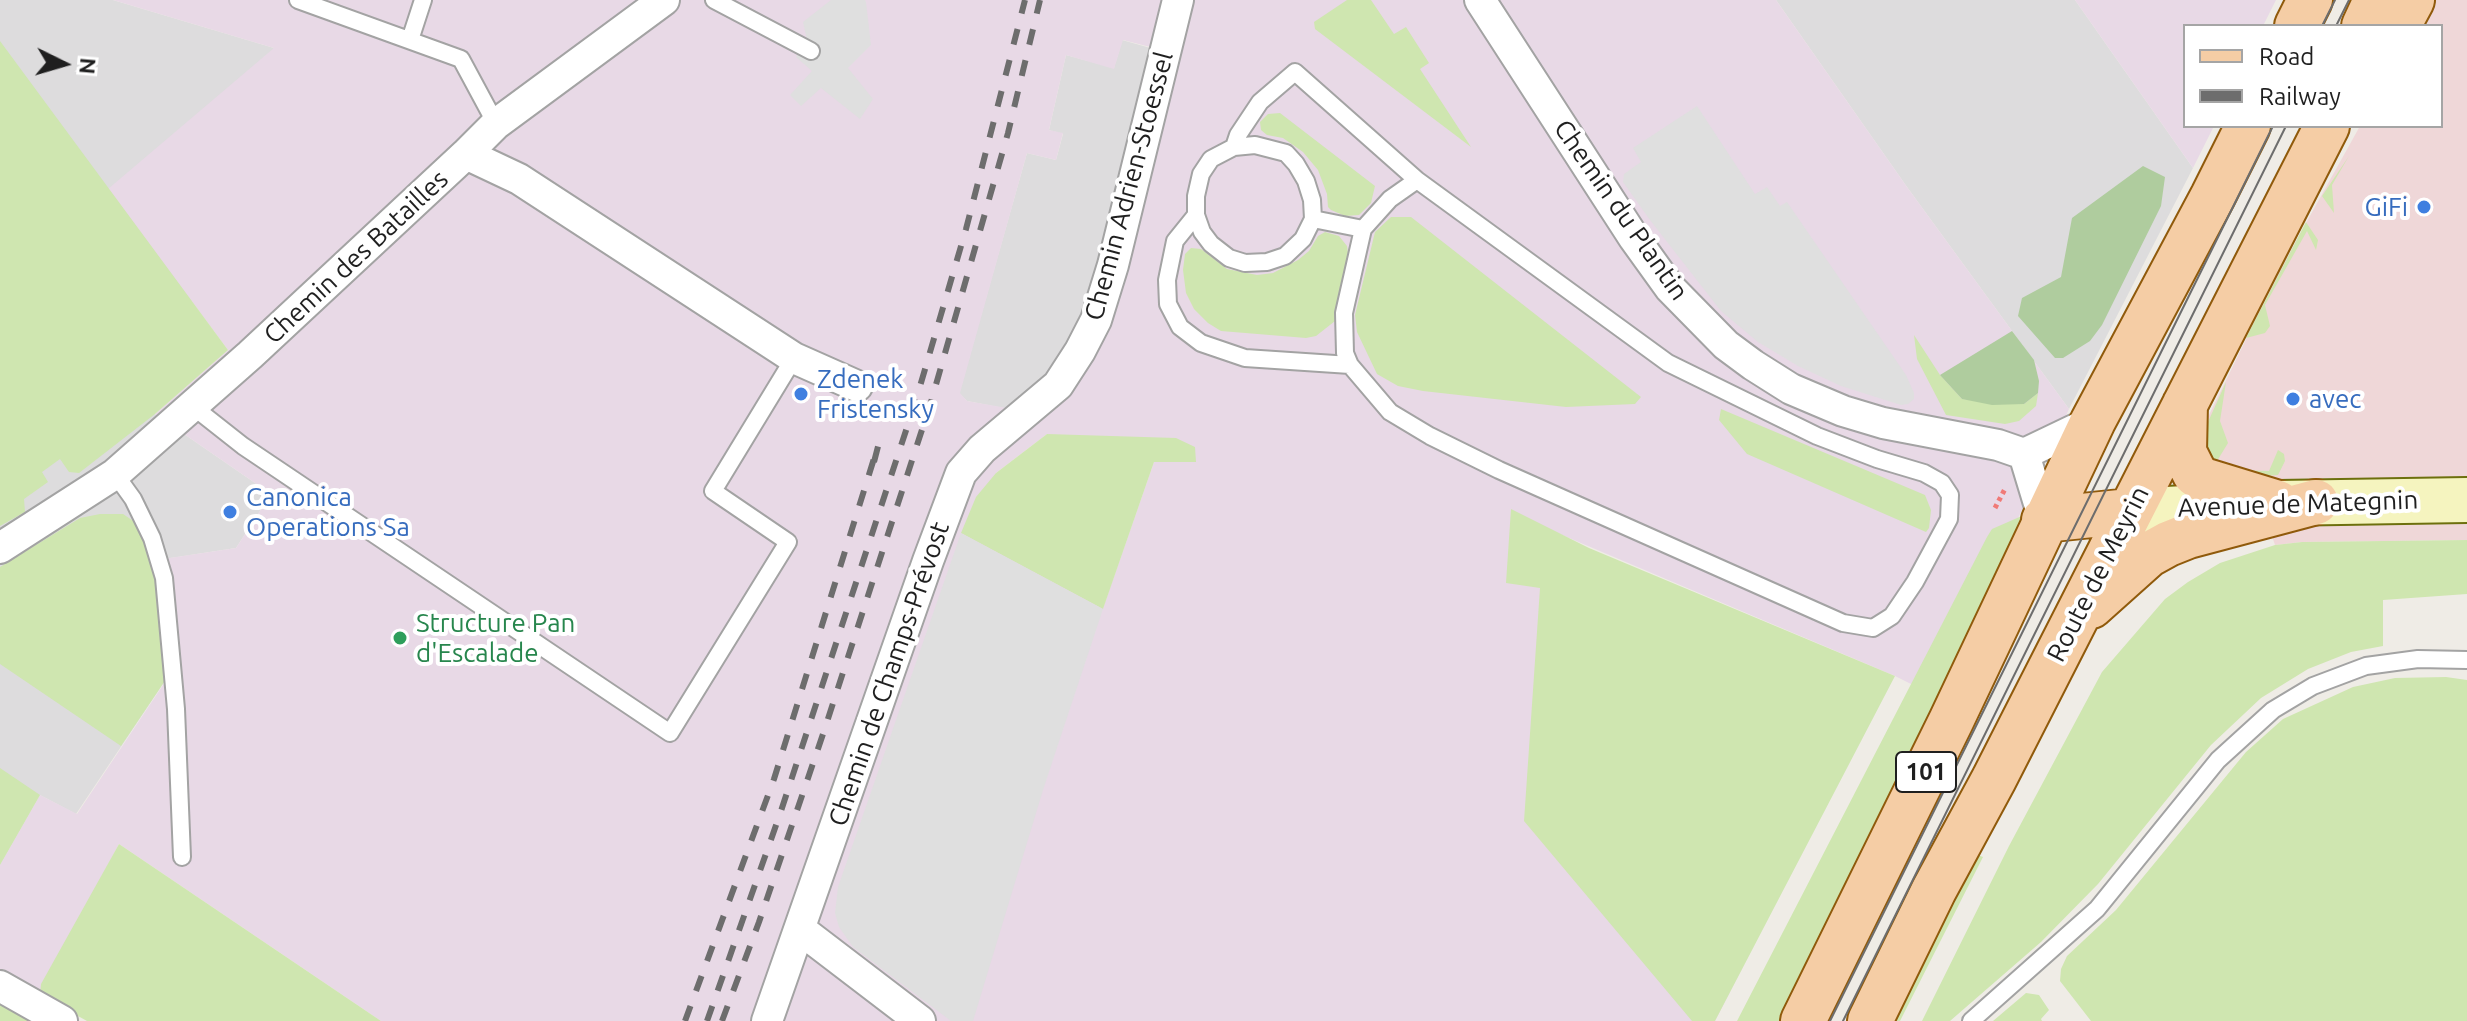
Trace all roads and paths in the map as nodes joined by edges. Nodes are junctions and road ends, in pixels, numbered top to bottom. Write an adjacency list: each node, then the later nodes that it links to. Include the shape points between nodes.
1 (298, 0): 13 (lane)
2 (423, 0): 13 (lane)
3 (664, 0): 15 (street)
4 (714, 0): 14 (lane)
5 (1178, 0): 30 (street, Chemin Adrien-Stoessel, via 1096,320 1058,385)
6 (1480, 0): 31 (street, Chemin du Plantin, via 1634,238 1670,288 1726,345 1791,389 1843,411)
7 (2310, 0): 10 (main road)
8 (2376, 0): 11 (main road)
9 (2412, 0): 12 (main road)
10 (2298, 24)
11 (2365, 24)
12 (2399, 24)
13 (410, 40): 15 (lane, via 461,59)
14 (811, 51)
15 (496, 124): 19 (street)
16 (2247, 128): 29 (main road, 101)
17 (2326, 128): 27 (main road, Route de Meyrin / 101)
18 (1234, 147): 20 (lane, via 1260,102 1295,72); 21 (lane, via 1211,159 1201,174); 22 (lane, via 1255,145 1286,153 1306,181)
19 (466, 154): 24 (street, Chemin des Batailles, via 519,179); 28 (street, Chemin des Batailles)
20 (1417, 180): 23 (lane, via 1390,199); 25 (lane, via 1668,363 1817,436 1942,483 1950,495 1949,519 1892,616 1873,628 1843,623 1430,436 1390,412)
21 (1196, 215): 22 (lane, via 1211,244 1245,263 1285,256 1303,239); 25 (lane, via 1175,241 1167,280 1168,304 1180,327 1201,343 1245,358)
22 (1313, 219): 23 (lane)
23 (1363, 229): 25 (lane, via 1344,313)
24 (794, 358): 26 (street, Chemin des Batailles); 28 (lane, via 713,491 788,542 670,733 243,446)
25 (1350, 365)
26 (857, 386)
27 (2185, 402): 34 (main road, via 2184,452 2195,474); 35 (main road, Route de Meyrin / 101)
28 (191, 405): 32 (street, Chemin des Batailles)
29 (2093, 421): 31 (street); 36 (main road, 101)
30 (1000, 433): 41 (street, Chemin de Champs-Prévost, via 970,460 955,488)
31 (2024, 454): 36 (street)
32 (115, 474): 37 (street, Chemin des Batailles); 40 (lane, via 152,538 164,578)
33 (2467, 500): 34 (main road, Avenue de Mategnin)
34 (2297, 502): 35 (main road, Avenue de Mategnin); 38 (main road, via 2168,544 2148,555)
35 (2130, 511): 36 (main road); 38 (main road, Route de Meyrin / 101)
36 (2044, 520): 46 (main road, 101)
37 (0, 548)
38 (2074, 620): 47 (main road, Route de Meyrin / 101)
39 (2467, 660): 48 (lane, via 2366,666 2313,686 2273,710 2218,760 2097,909)
40 (182, 857)
41 (801, 930): 44 (street, Chemin de Champs-Prévost); 45 (street)
42 (0, 986): 43 (street)
43 (62, 1021)
44 (767, 1021)
45 (920, 1021)
46 (1803, 1021)
47 (1870, 1021)
48 (1971, 1021)

